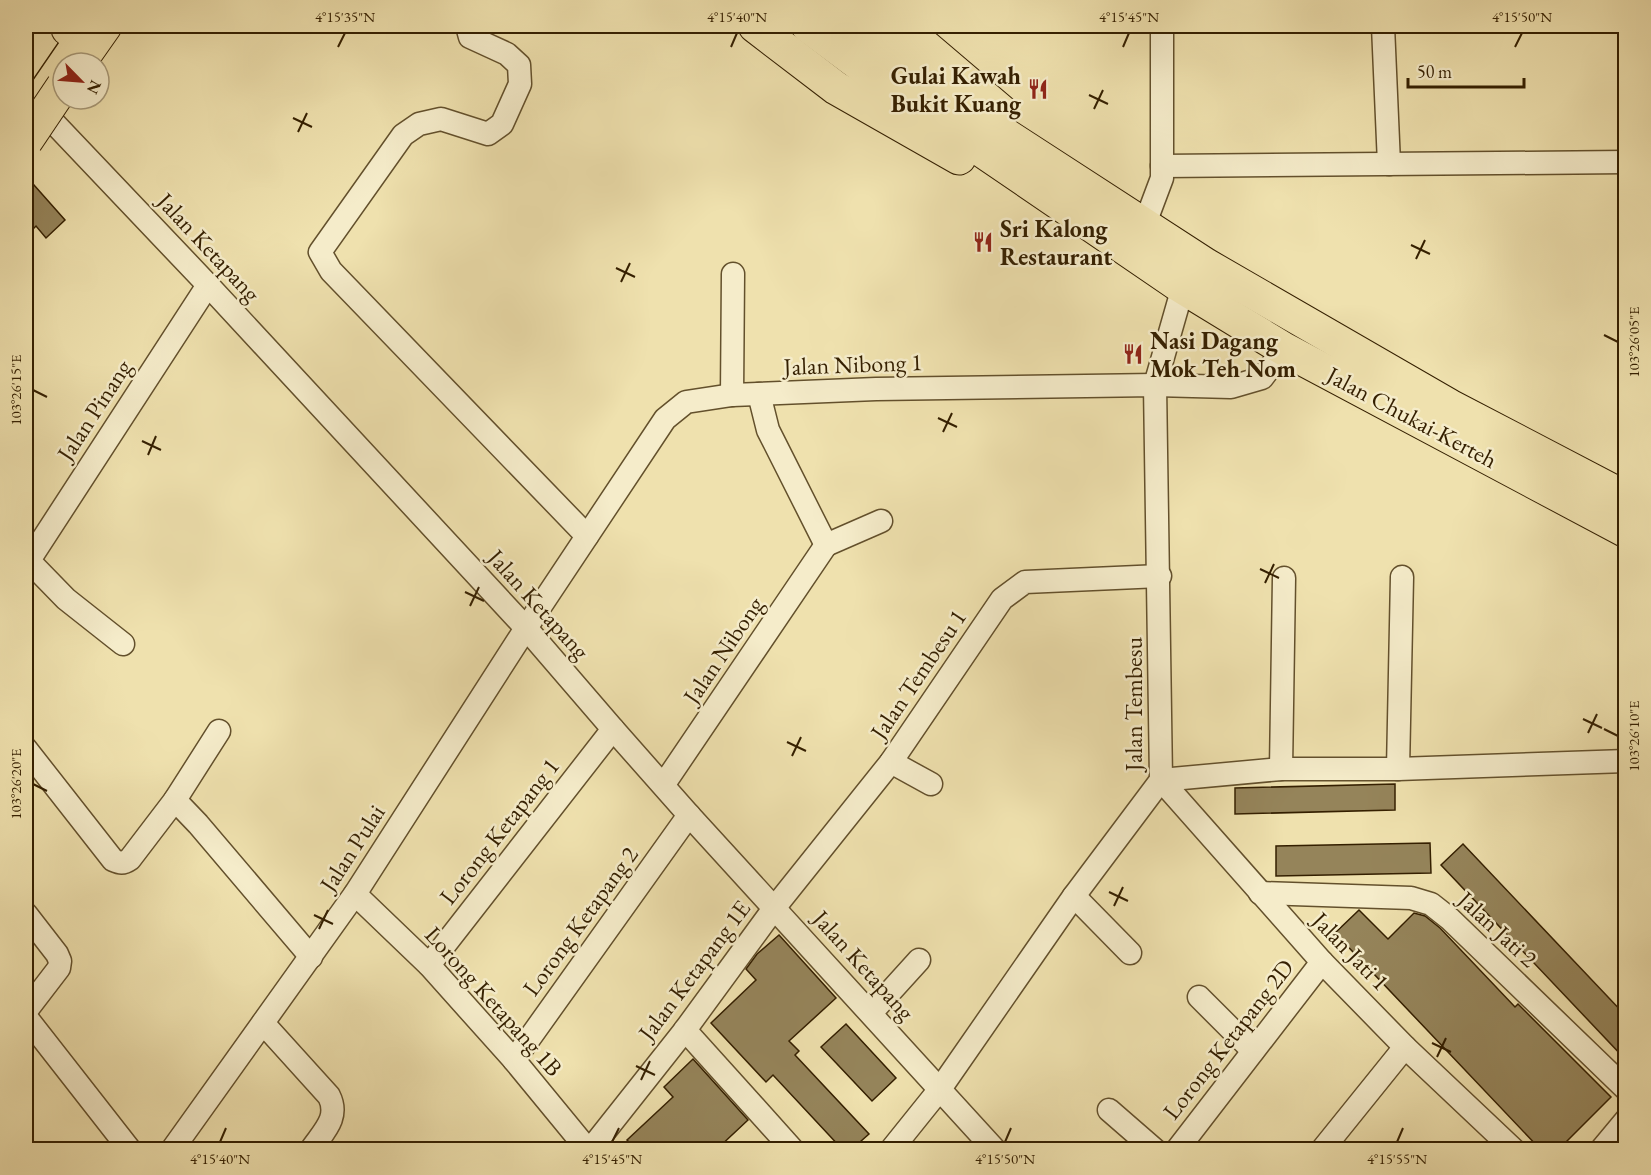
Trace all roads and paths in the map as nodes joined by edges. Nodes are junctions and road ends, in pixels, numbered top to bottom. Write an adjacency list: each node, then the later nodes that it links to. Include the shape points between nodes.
1 (74, 26): 11 (main road)
2 (105, 26): 10 (highway)
3 (467, 26): 29 (street, via 470,37 519,64 520,84 502,124 488,134 441,119 419,123 403,135 320,252 331,271)
4 (755, 26): 21 (highway, via 836,88)
5 (808, 26): 21 (highway, Jalan Chukai-Kerteh, via 902,96)
6 (858, 26): 17 (highway, Jalan Chukai-Kerteh, via 964,108)
7 (901, 26): 17 (highway)
8 (1162, 26): 16 (street)
9 (1383, 26): 15 (street)
10 (87, 51)
11 (28, 104): 20 (street, Jalan Ketapang)
12 (51, 104): 13 (highway, bridge)
13 (26, 141)
14 (1626, 162): 15 (street)
15 (1389, 164): 16 (street)
16 (1162, 166): 18 (street, via 1162,178)
17 (1090, 191): 18 (highway, Jalan Chukai-Kerteh)
18 (1144, 226): 26 (highway, Jalan Chukai-Kerteh, via 1450,406)
19 (733, 274): 25 (street)
20 (208, 285): 31 (street, Jalan Pinang); 35 (street, Jalan Ketapang)
21 (1181, 286): 22 (highway, Jalan Chukai-Kerteh); 23 (street, Jalan Tembesu)
22 (1284, 349): 23 (street, Jalan Nibong 1, via 1262,378 1231,387); 28 (highway, Jalan Chukai-Kerteh)
23 (1155, 385): 24 (street, Jalan Nibong 1); 32 (street, Jalan Tembesu)
24 (759, 394): 25 (street, Jalan Nibong 1); 30 (street, via 768,430)
25 (732, 395): 29 (street, Jalan Nibong 1, via 686,402 665,419)
26 (1626, 498)
27 (881, 521): 30 (street)
28 (1626, 531)
29 (587, 536): 35 (street, Jalan Nibong 1)
30 (826, 545): 45 (street, Jalan Nibong)
31 (27, 563): 36 (street)
32 (1160, 576): 41 (street, Jalan Tembesu 1, via 1025,582 1002,599); 44 (street, Jalan Tembesu)
33 (1402, 577): 43 (street)
34 (1284, 578): 42 (street)
35 (526, 628): 37 (street, Jalan Ketapang); 50 (street, Jalan Pulai)
36 (123, 644)
37 (613, 729): 45 (street, Jalan Ketapang); 58 (street, Lorong Ketapang 1)
38 (219, 731): 47 (street)
39 (26, 749): 47 (street, via 119,863 130,859)
40 (1626, 761): 43 (street)
41 (891, 762): 46 (street); 52 (street, Jalan Tembesu 1)
42 (1281, 769): 43 (street); 44 (street)
43 (1398, 769)
44 (1161, 780): 49 (street, Jalan Jati 1); 51 (street, Jalan Tembesu)
45 (664, 784): 48 (street, Jalan Ketapang)
46 (931, 784)
47 (175, 800): 55 (street)
48 (689, 815): 52 (street, Jalan Ketapang); 67 (street, Lorong Ketapang 2)
49 (1260, 893): 57 (street, Jalan Jati 1); 69 (street, Jalan Jati 2, via 1411,898 1431,904)
50 (355, 894): 55 (street, Jalan Pulai); 58 (street, Lorong Ketapang 1B)
51 (1074, 896): 54 (street); 68 (street, Jalan Tembesu)
52 (775, 907): 61 (street, Jalan Ketapang); 64 (street, Jalan Ketapang 1E)
53 (26, 914): 60 (street, via 60,961 59,968)
54 (1130, 953)
55 (311, 957): 63 (street, Jalan Pulai)
56 (919, 960): 61 (street)
57 (1322, 962): 65 (street, Jalan Jati 1); 66 (street, Lorong Ketapang 2D)
58 (429, 965): 67 (street, Lorong Ketapang 1B)
59 (1199, 997): 66 (street)
60 (26, 1011)
61 (871, 1013): 68 (street, Jalan Ketapang)
62 (26, 1017): 74 (street)
63 (263, 1023): 75 (street, Jalan Pulai); 76 (street, via 333,1105 329,1123)
64 (685, 1030): 73 (street, Jalan Ketapang 1E); 77 (street)
65 (1405, 1047): 72 (street); 82 (street, Jalan Jati 1)
66 (1253, 1051): 81 (street, Lorong Ketapang 2D)
67 (514, 1060): 73 (street, Lorong Ketapang 1B)
68 (940, 1089): 78 (street, Jalan Tembesu); 79 (street, Jalan Ketapang)
69 (1626, 1089)
70 (1109, 1110): 80 (street)
71 (1626, 1120): 83 (street)
72 (1330, 1146)
73 (596, 1147)
74 (129, 1149)
75 (172, 1149)
76 (311, 1149)
77 (793, 1149)
78 (891, 1149)
79 (995, 1149)
80 (1155, 1149)
81 (1177, 1149)
82 (1514, 1149)
83 (1601, 1149)

